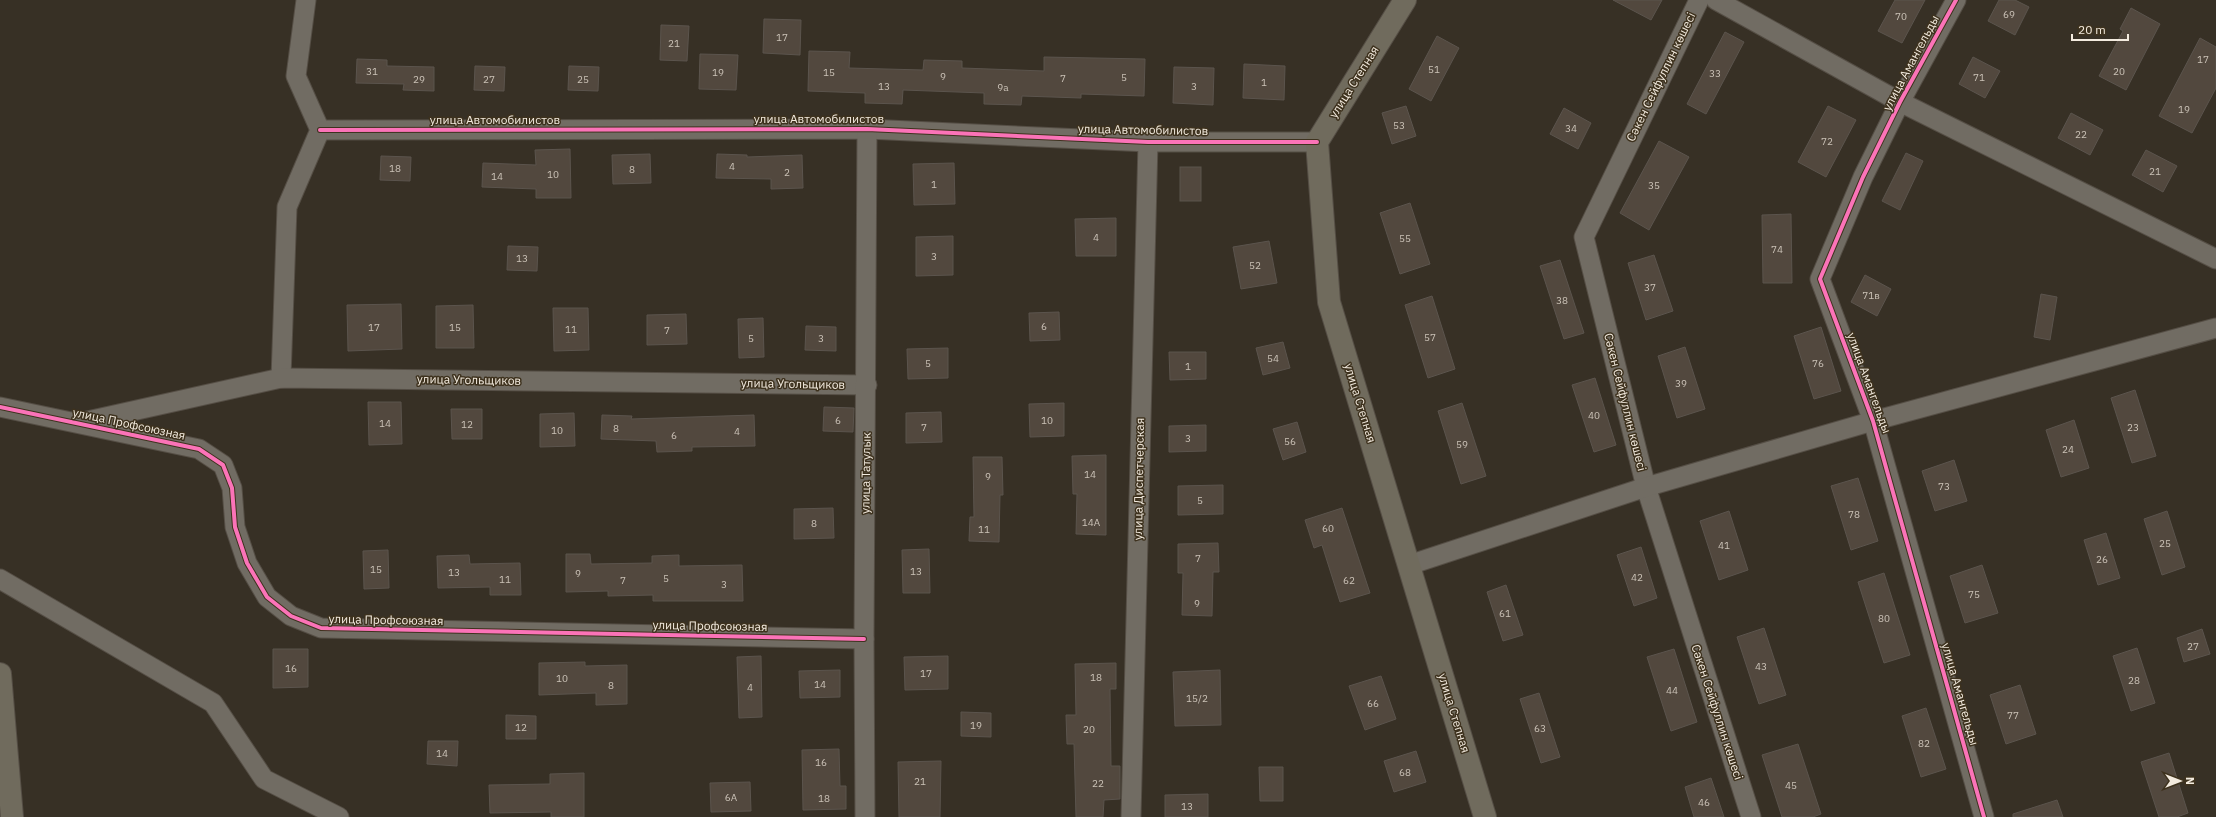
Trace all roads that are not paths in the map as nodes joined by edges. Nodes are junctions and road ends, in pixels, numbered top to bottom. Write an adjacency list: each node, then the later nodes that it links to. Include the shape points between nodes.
1 (306, 0): 8 (street, via 296,76)
2 (1405, 0): 10 (street, улица Степная)
3 (1699, 0): 18 (street, Сәкен Сейфуллин көшесі, via 1584,237)
4 (1716, 0): 6 (street)
5 (1956, 0): 6 (street, улица Амангельды)
6 (1900, 102): 11 (street); 16 (street, улица Амангельды, via 1863,177 1820,279)
7 (867, 129): 8 (street, улица Автомобилистов); 9 (street, улица Автомобилистов); 14 (street, улица Татулык)
8 (320, 130): 13 (street, via 287,207)
9 (1148, 142): 10 (street, улица Автомобилистов); 26 (street, улица Диспетчерская)
10 (1317, 142): 19 (street, улица Степная, via 1329,302)
11 (2216, 259)
12 (2216, 328): 16 (street)
13 (281, 378): 14 (street, улица Угольщиков); 17 (street, улица Угольщиков)
14 (867, 385): 21 (street, улица Татулык)
15 (0, 407): 17 (street, улица Профсоюзная)
16 (1873, 421): 18 (street); 29 (street, улица Амангельды)
17 (76, 423): 21 (street, улица Профсоюзная, via 199,449 223,465 232,488 235,527 247,563 267,597 292,616 321,628)
18 (1646, 487): 19 (street); 28 (street, Сәкен Сейфуллин көшесі)
19 (1409, 565): 27 (street, улица Степная)
20 (0, 579): 24 (street, via 213,703 264,779)
21 (864, 640): 25 (street, улица Татулык)
22 (0, 674): 23 (street)
23 (12, 817)
24 (339, 817)
25 (865, 817)
26 (1131, 817)
27 (1485, 817)
28 (1751, 817)
29 (1984, 817)

